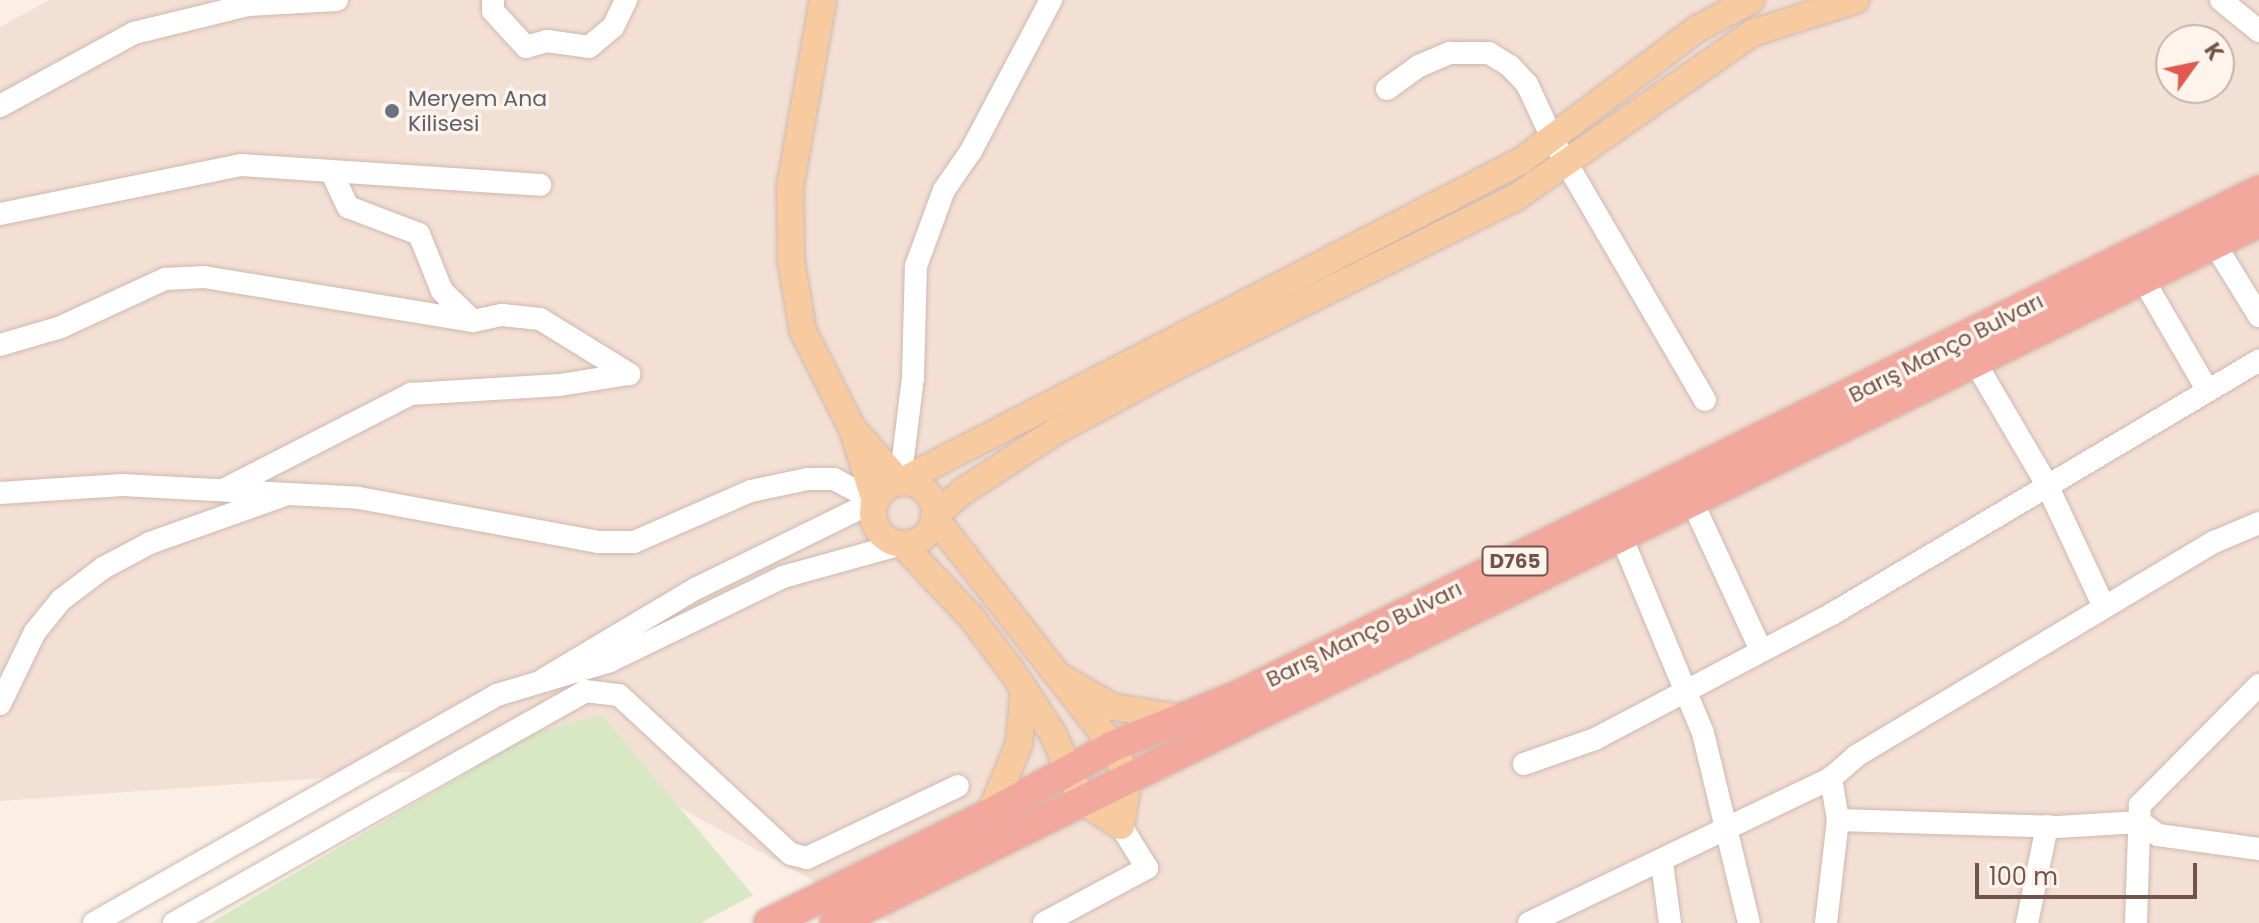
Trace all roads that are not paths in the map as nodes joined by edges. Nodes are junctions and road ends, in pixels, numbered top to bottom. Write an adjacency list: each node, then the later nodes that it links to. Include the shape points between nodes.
1 (337, 0): 11 (street, via 248,5 134,33)
2 (493, 0): 3 (street, via 493,11 526,47 547,41 589,47 613,27)
3 (626, 0)
4 (823, 0): 28 (main road, via 790,187 791,261 803,331)
5 (1051, 0): 29 (street, via 971,151 944,190 916,266 913,377)
6 (1751, 0): 12 (main road, via 1697,29)
7 (1856, 0): 13 (main road, via 1752,33 1694,69)
8 (2221, 0): 9 (street)
9 (2259, 31)
10 (1387, 89): 12 (street, via 1419,66 1450,53 1489,53 1527,84)
11 (0, 106)
12 (1553, 140): 13 (street); 29 (main road, via 1468,190)
13 (1569, 164): 27 (street); 36 (main road, via 1445,235 1178,365 1056,431 962,492)
14 (332, 173): 15 (street); 17 (street, via 241,165); 22 (street, via 348,207 419,234 442,291)
15 (540, 185)
16 (2259, 191): 49 (highway, Barış Manço Bulvarı / D765, via 1595,522 1240,695)
17 (0, 214)
18 (2259, 222): 19 (highway, Barış Manço Bulvarı / D765)
19 (2214, 243): 20 (highway, Barış Manço Bulvarı / D765); 21 (street)
20 (2143, 279): 25 (highway, Barış Manço Bulvarı / D765); 26 (street)
21 (2259, 316)
22 (473, 321): 23 (street, via 204,277 165,279 61,327); 31 (street, via 502,315 540,319 629,374 560,385 411,394)
23 (0, 345)
24 (2259, 360): 26 (street)
25 (1975, 362): 30 (street); 35 (highway, Barış Manço Bulvarı / D765)
26 (2208, 391): 30 (street)
27 (1705, 400)
28 (852, 428): 29 (main road); 34 (main road)
29 (900, 482): 34 (main road, via 885,488); 36 (main road, via 926,491)
30 (2046, 483): 40 (street); 41 (street, via 1832,614)
31 (226, 488): 32 (street, via 122,485); 33 (street)
32 (0, 493)
33 (291, 493): 34 (street, via 373,501 598,542 634,542 751,491 808,479 834,479); 47 (street, via 150,543 103,568 61,600 35,632)
34 (875, 501): 39 (main road, via 877,529); 43 (street, via 695,589)
35 (1692, 501): 38 (highway, Barış Manço Bulvarı / D765); 41 (street)
36 (934, 517): 39 (main road, via 920,539); 42 (main road)
37 (2259, 523): 40 (street, via 2214,542)
38 (1621, 536): 44 (street); 54 (highway, Barış Manço Bulvarı / D765)
39 (902, 544): 43 (street, via 783,577 610,661); 45 (main road, via 971,617)
40 (2104, 607): 53 (street, via 1856,756)
41 (1761, 650): 44 (street)
42 (1050, 671): 49 (main road, via 1113,707); 50 (main road)
43 (544, 679): 48 (street); 65 (street, via 497,695 416,737)
44 (1685, 688): 51 (street, via 1595,739); 62 (street, via 1703,733)
45 (1024, 689): 52 (main road, via 1053,734); 57 (main road, via 1019,744)
46 (2257, 690): 59 (street, via 2156,784 2140,805)
47 (0, 704)
48 (556, 704): 55 (street, via 585,691 619,695 791,854 807,858); 66 (street)
49 (1182, 718): 50 (highway, Barış Manço Bulvarı / D765)
50 (1113, 746): 52 (highway, Barış Manço Bulvarı / D765); 54 (main road)
51 (1524, 764)
52 (1066, 770): 56 (main road); 57 (highway, Barış Manço Bulvarı / D765)
53 (1831, 778): 58 (street); 62 (street)
54 (1128, 781): 56 (highway, Barış Manço Bulvarı / D765); 60 (main road)
55 (958, 786)
56 (1082, 801): 60 (main road); 68 (highway, Barış Manço Bulvarı / D765)
57 (990, 814): 67 (highway, Barış Manço Bulvarı / D765)
58 (1838, 820): 61 (street); 73 (street)
59 (2140, 822): 61 (street); 63 (street, via 2158,835); 75 (street)
60 (1121, 826): 69 (street, via 1147,868)
61 (2047, 826): 74 (street)
62 (1723, 831): 64 (street); 72 (street)
63 (2259, 849)
64 (1662, 863): 70 (street); 71 (street)
65 (94, 923)
66 (174, 923)
67 (769, 923)
68 (835, 923)
69 (1044, 923)
70 (1529, 923)
71 (1670, 923)
72 (1749, 923)
73 (1826, 923)
74 (2027, 923)
75 (2136, 923)

